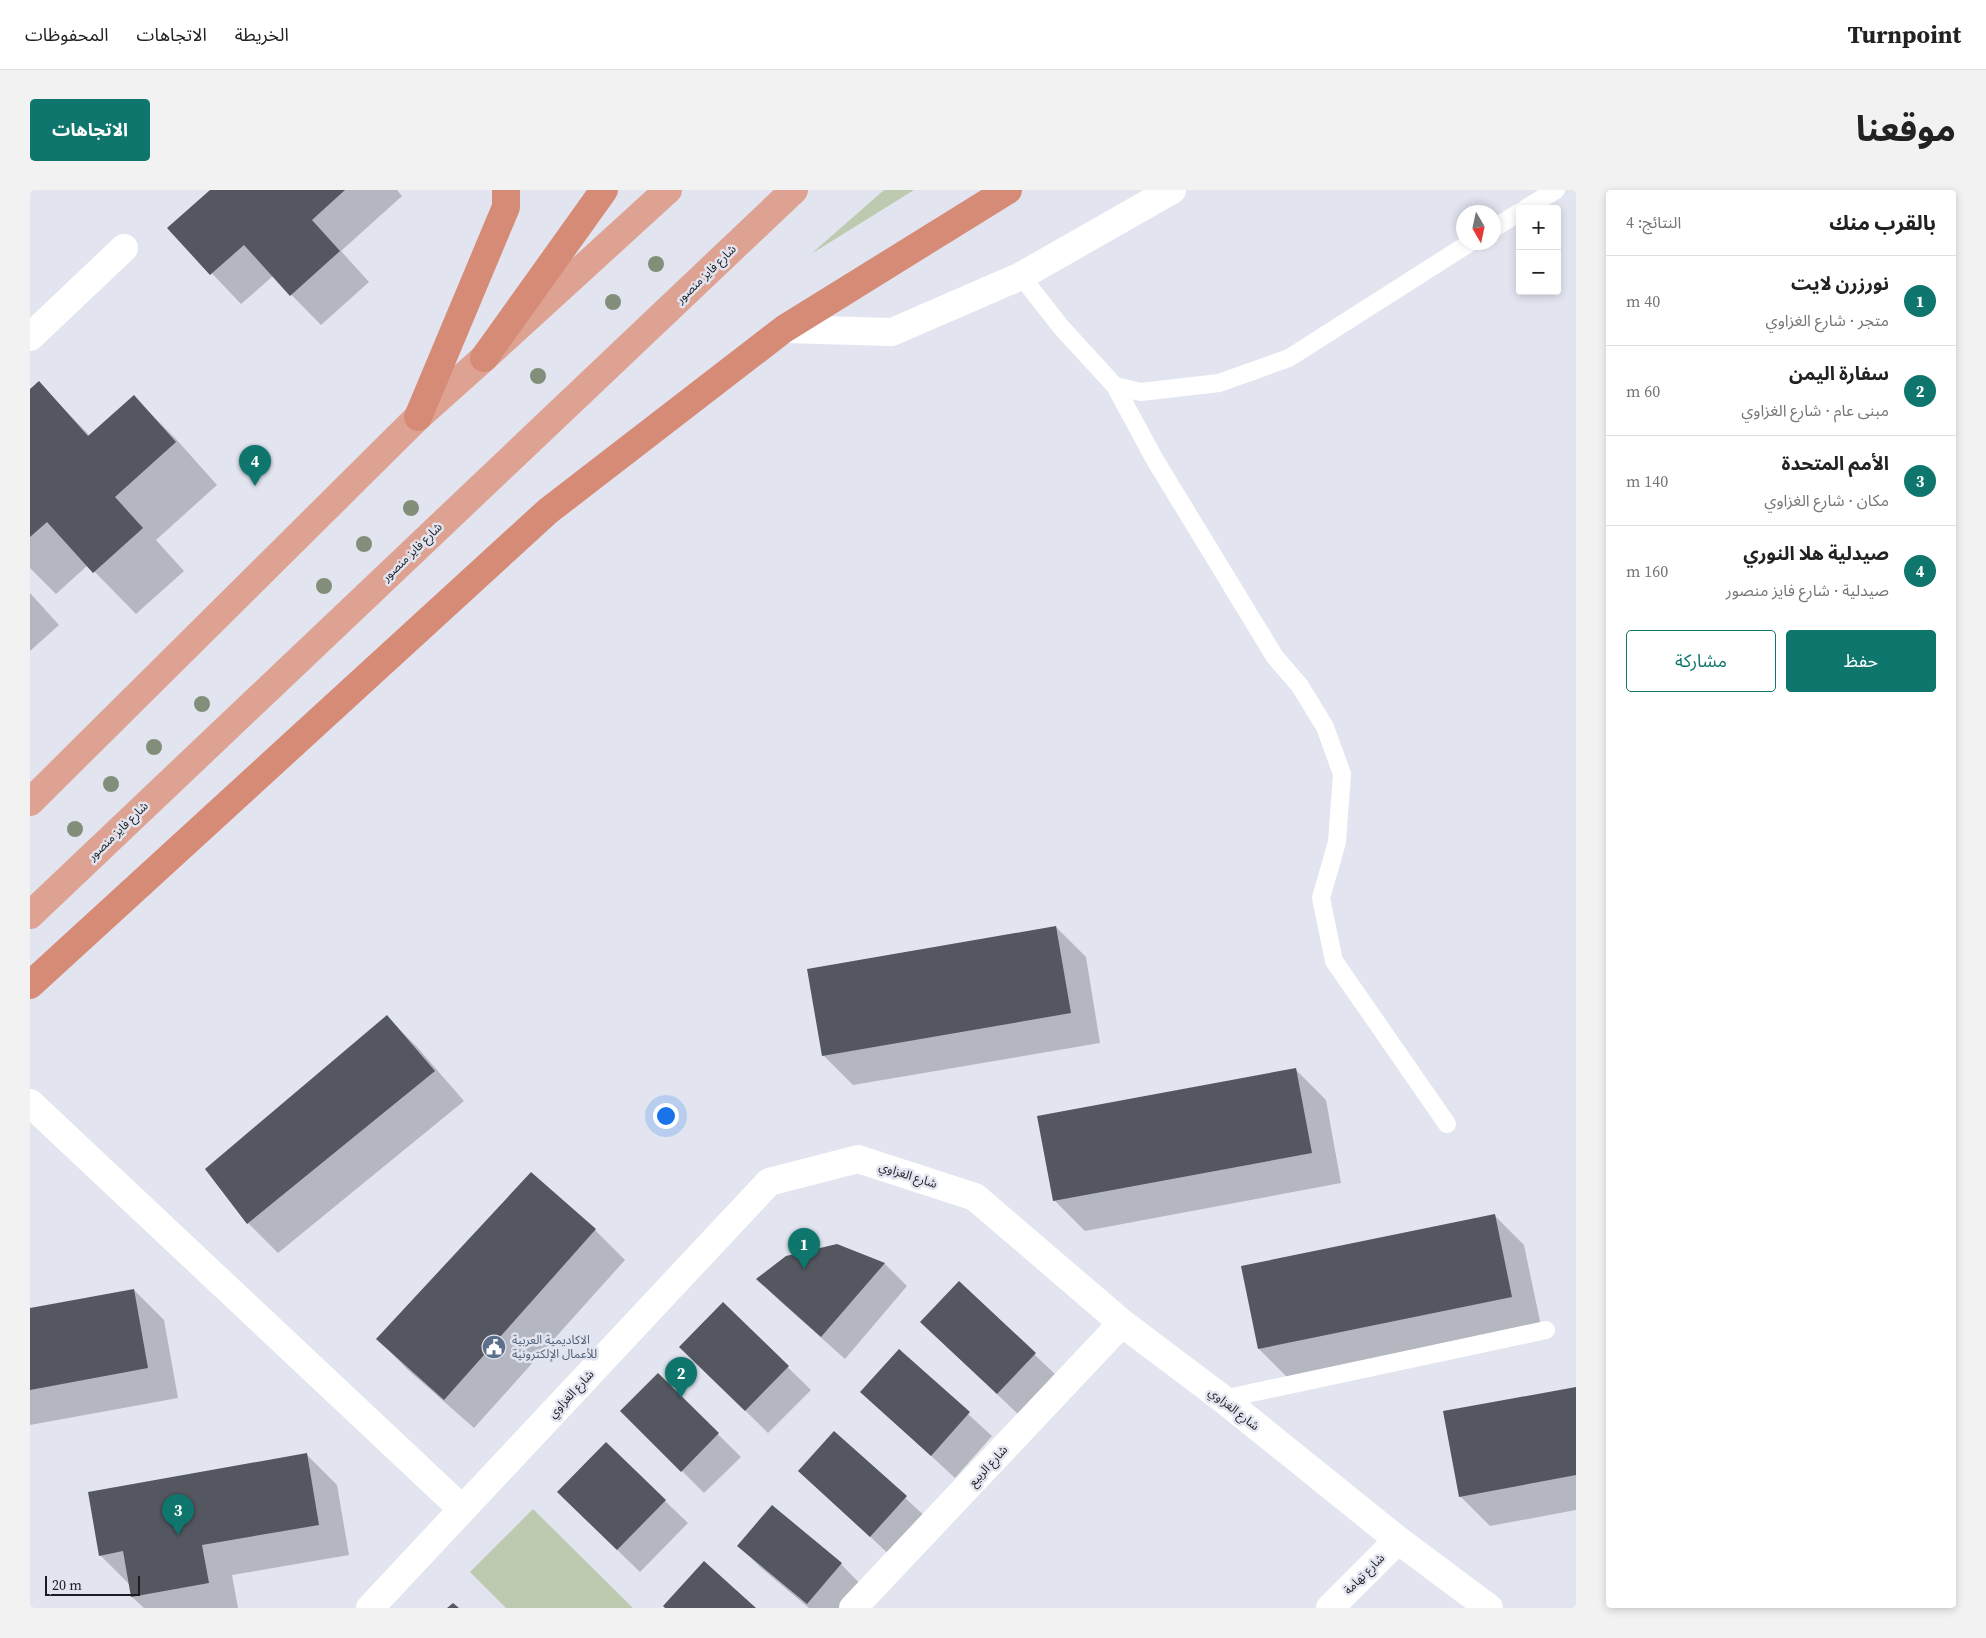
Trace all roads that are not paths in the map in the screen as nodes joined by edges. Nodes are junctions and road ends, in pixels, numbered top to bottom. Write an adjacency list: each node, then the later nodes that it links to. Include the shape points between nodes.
1 (506, 190): 18 (highway, via 506,207)
2 (604, 190): 16 (highway)
3 (668, 190): 16 (highway)
4 (794, 190): 20 (highway, شارع فايز منصور)
5 (1008, 190): 14 (highway)
6 (1172, 190): 13 (street)
7 (1556, 190): 8 (lane)
8 (1532, 205)
9 (1516, 214): 10 (lane)
10 (1501, 224)
11 (124, 248): 15 (street)
12 (1458, 250): 17 (lane, via 1289,358 1219,383 1141,392)
13 (1022, 276): 14 (street, via 892,332); 17 (lane)
14 (784, 329): 21 (highway, via 548,511)
15 (30, 337)
16 (484, 358): 18 (highway)
17 (1115, 386): 23 (lane, via 1155,460 1275,657 1300,686 1325,728 1342,774 1337,842 1321,898 1334,961)
18 (418, 417): 19 (highway)
19 (30, 802)
20 (30, 915)
21 (30, 985)
22 (30, 1103): 27 (street)
23 (1447, 1124)
24 (1122, 1323): 26 (street, شارع الغزاوي); 27 (street, شارع الغزاوي, via 975,1197 858,1159 769,1182); 30 (street, شارع الربيع)
25 (1546, 1330): 26 (lane)
26 (1223, 1399): 28 (street, شارع الغزاوي)
27 (462, 1509): 29 (street, شارع الغزاوي)
28 (1398, 1540): 31 (street, شارع تهامة); 32 (street, شارع الغزاوي)
29 (370, 1608)
30 (853, 1608)
31 (1330, 1608)
32 (1489, 1608)

